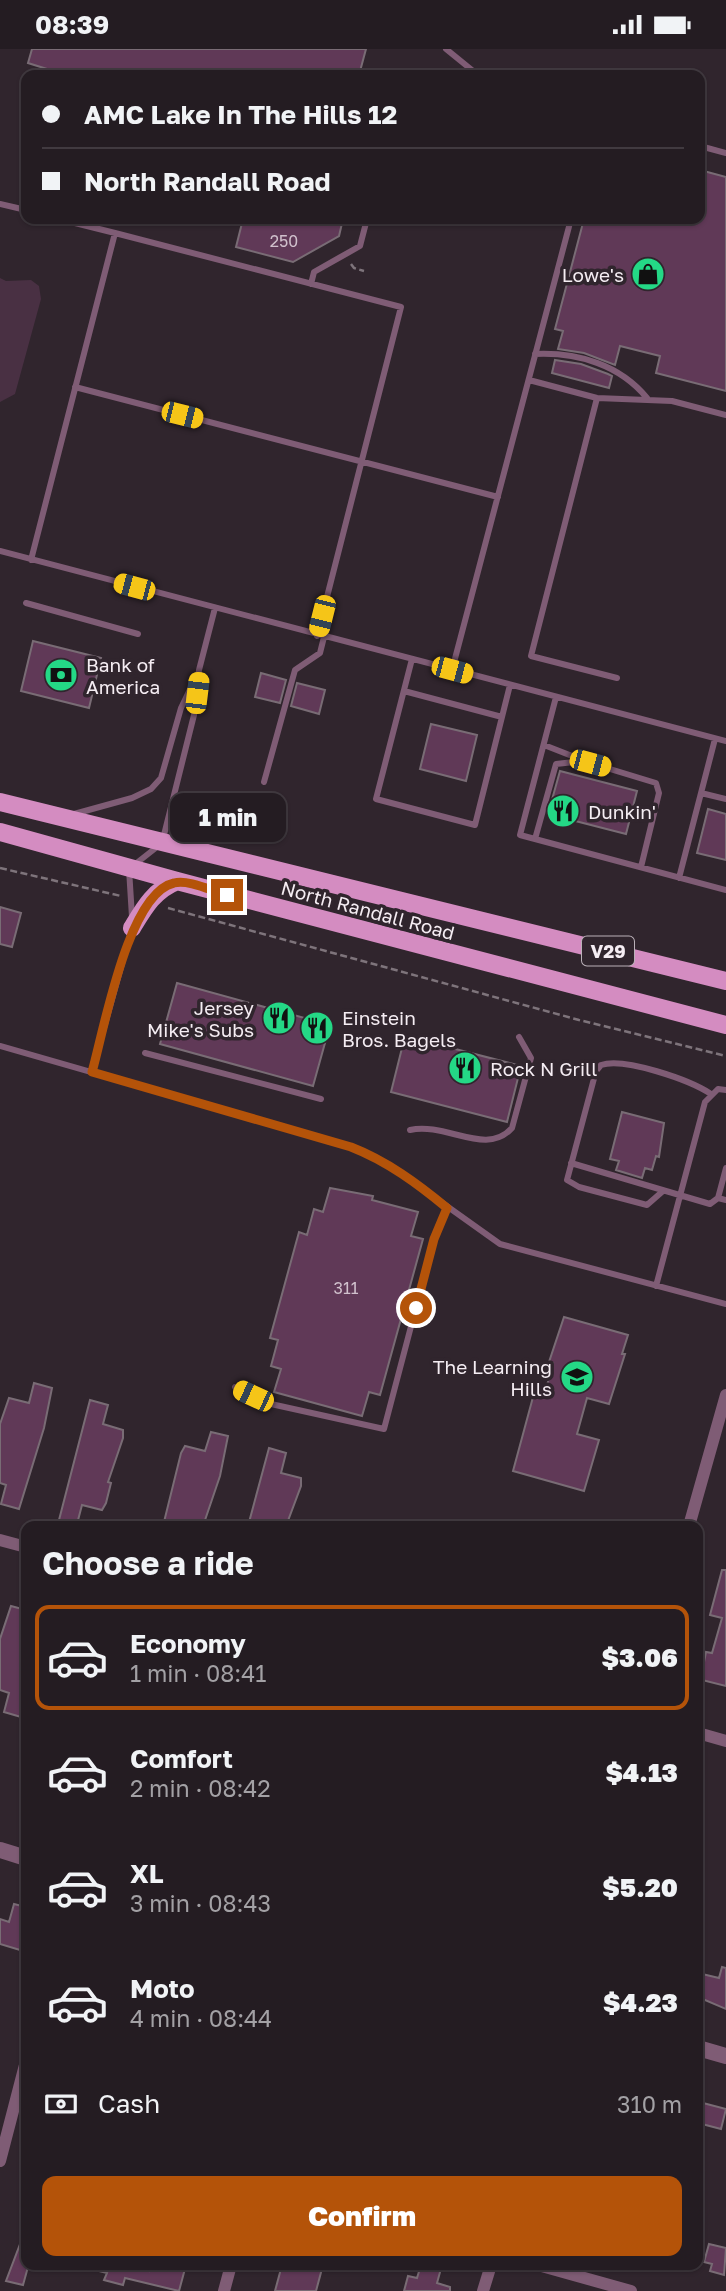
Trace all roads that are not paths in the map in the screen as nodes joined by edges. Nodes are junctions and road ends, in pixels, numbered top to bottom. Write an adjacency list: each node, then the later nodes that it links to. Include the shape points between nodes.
1 (446, 49): 2 (lane)
2 (472, 70)
3 (705, 147): 4 (lane)
4 (726, 153)
5 (0, 204): 6 (lane)
6 (21, 209)
7 (80, 224): 10 (lane)
8 (366, 224): 11 (lane, via 360,246 314,272)
9 (569, 224): 12 (lane)
10 (115, 233): 11 (lane); 14 (lane)
11 (311, 284): 18 (lane, via 401,307)
12 (535, 354): 13 (lane); 16 (lane, via 555,353 616,369)
13 (529, 380): 15 (lane); 19 (lane)
14 (75, 387): 18 (lane); 21 (lane)
15 (597, 398): 16 (lane); 29 (lane, via 531,656)
16 (647, 398): 17 (lane)
17 (726, 415)
18 (361, 462): 19 (lane); 25 (lane)
19 (498, 497): 28 (lane)
20 (0, 551): 21 (lane)
21 (31, 560): 23 (lane)
22 (26, 603): 24 (lane)
23 (215, 608): 25 (lane); 27 (lane)
24 (138, 634)
25 (320, 636): 26 (lane); 38 (lane, via 320,653 295,670)
26 (412, 659): 28 (lane); 31 (lane)
27 (200, 670): 42 (lane, via 181,708 161,778 151,789); 45 (lane, via 194,715)
28 (452, 670): 30 (lane)
29 (617, 678)
30 (510, 685): 32 (lane); 33 (lane)
31 (404, 691): 33 (lane); 33 (lane, via 376,799 475,825)
32 (556, 697): 34 (lane); 36 (lane)
33 (502, 717)
34 (715, 739): 35 (lane); 39 (lane)
35 (726, 741)
36 (544, 745): 37 (lane); 44 (lane, via 520,835)
37 (585, 761): 44 (lane, via 556,764); 46 (lane, via 652,780 657,786)
38 (264, 782)
39 (701, 793): 40 (lane); 48 (lane)
40 (726, 799)
41 (0, 802): 42 (main road, North Randall Road / V29)
42 (59, 818): 45 (main road, North Randall Road / V29)
43 (0, 832): 47 (main road, North Randall Road / V29)
44 (535, 839): 46 (lane)
45 (162, 843): 47 (lane); 53 (main road, North Randall Road / V29)
46 (641, 867): 48 (lane)
47 (129, 869): 49 (main road, North Randall Road / V29); 51 (lane)
48 (679, 878): 50 (lane)
49 (177, 881): 51 (main road); 54 (main road, North Randall Road / V29)
50 (726, 890)
51 (139, 901): 52 (main road)
52 (132, 928): 58 (lane)
53 (726, 981)
54 (726, 1025)
55 (519, 1037): 62 (lane, via 531,1058 512,1128 506,1135 490,1142 426,1126)
56 (0, 1046): 58 (lane)
57 (145, 1053): 61 (lane)
58 (92, 1072): 69 (lane, via 367,1153)
59 (726, 1090): 60 (lane)
60 (711, 1094): 63 (lane, via 695,1084 617,1062 601,1065 593,1079); 66 (lane)
61 (321, 1099)
62 (410, 1130)
63 (571, 1163): 65 (lane); 65 (lane, via 567,1180 579,1187 647,1205)
64 (726, 1168): 67 (lane)
65 (663, 1191): 66 (lane)
66 (680, 1196): 67 (lane, via 710,1204); 70 (lane)
67 (718, 1198): 68 (lane)
68 (726, 1200)
69 (447, 1208): 70 (lane, via 500,1244); 72 (lane, via 434,1239 384,1429 271,1404)
70 (656, 1286): 71 (lane)
71 (726, 1304)
72 (235, 1387)
73 (726, 1395): 74 (street)
74 (690, 1521)
75 (0, 1540): 76 (street)
76 (21, 1546)
77 (703, 1734): 78 (street)
78 (726, 1741)
79 (0, 1850): 80 (street)
80 (21, 1856)
81 (703, 2049): 82 (street)
82 (726, 2056)
83 (21, 2080): 84 (street)
84 (0, 2161)
85 (230, 2270): 88 (street)
86 (489, 2270): 89 (street)
87 (556, 2270): 90 (street)
88 (224, 2291)
89 (483, 2291)
90 (631, 2291)

